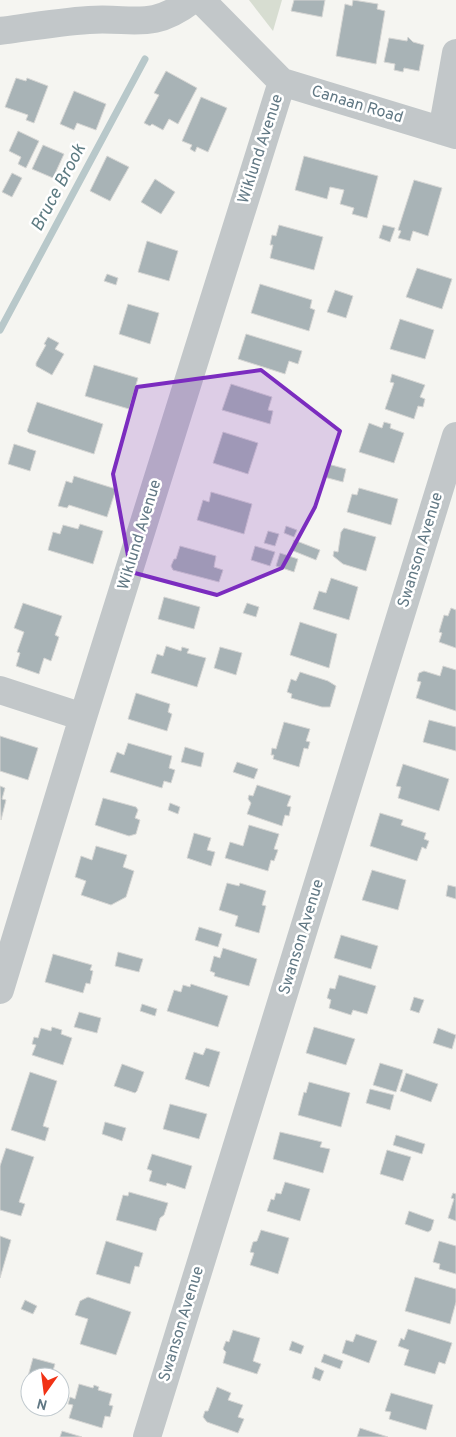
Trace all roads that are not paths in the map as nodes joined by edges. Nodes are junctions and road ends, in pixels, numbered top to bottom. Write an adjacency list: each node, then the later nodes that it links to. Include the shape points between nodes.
1 (192, 0): 3 (street, via 172,14 149,21 89,20)
2 (200, 0): 5 (street, Canaan Road)
3 (0, 31)
4 (456, 53): 6 (street)
5 (282, 82): 6 (street, Canaan Road); 9 (street, Wiklund Avenue)
6 (449, 133)
7 (456, 436): 11 (street, Swanson Avenue)
8 (0, 690): 9 (street)
9 (83, 717): 10 (street, Wiklund Avenue)
10 (0, 990)
11 (147, 1437)

